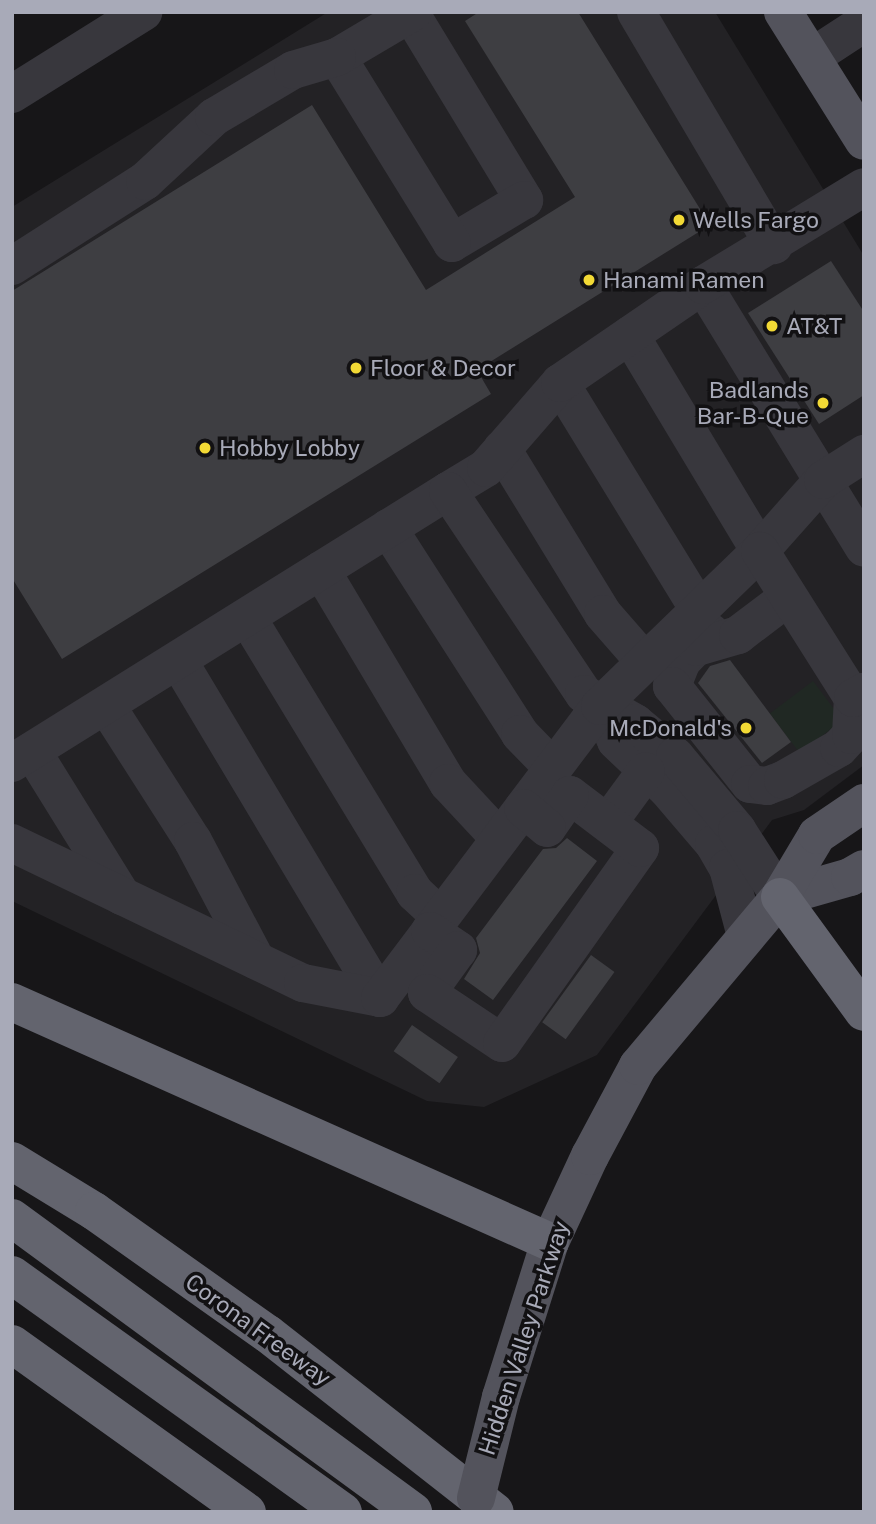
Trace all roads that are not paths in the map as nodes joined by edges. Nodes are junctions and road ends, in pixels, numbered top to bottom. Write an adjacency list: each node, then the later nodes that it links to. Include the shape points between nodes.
1 (636, 12): 11 (lane)
2 (783, 12): 7 (main road)
3 (412, 13): 6 (lane); 6 (lane, via 524,200 452,243)
4 (128, 17): 8 (lane)
5 (864, 23): 7 (lane)
6 (337, 57): 12 (lane, via 293,70 214,117 145,181)
7 (812, 57): 9 (main road)
8 (12, 94)
9 (864, 141)
10 (864, 187): 11 (lane)
11 (774, 245): 13 (lane)
12 (12, 266)
13 (703, 285): 14 (lane); 18 (lane)
14 (630, 335): 15 (lane); 23 (lane)
15 (560, 383): 16 (lane); 24 (lane)
16 (502, 449): 19 (lane, via 486,468); 27 (lane, via 603,614)
17 (864, 454): 18 (lane)
18 (823, 480): 21 (lane); 23 (lane)
19 (448, 491): 20 (lane); 30 (lane, via 584,694)
20 (388, 528): 22 (lane); 32 (lane, via 520,734)
21 (864, 548)
22 (321, 570): 25 (lane); 37 (lane, via 448,783)
23 (774, 574): 24 (lane); 28 (lane); 28 (lane, via 738,635 697,647 676,670 672,686 750,784 767,786 839,748 851,735)
24 (699, 610): 27 (lane)
25 (247, 617): 26 (lane); 42 (lane)
26 (178, 660): 29 (lane); 45 (lane)
27 (645, 662): 30 (lane)
28 (858, 695)
29 (106, 705): 31 (lane); 44 (lane, via 193,841)
30 (600, 706): 32 (lane); 33 (lane, via 616,741); 41 (lane, via 635,723 675,756 737,830)
31 (22, 757): 40 (lane)
32 (553, 768): 35 (lane)
33 (646, 771): 36 (lane); 43 (lane, via 697,821 719,852 728,868)
34 (864, 803): 41 (main road, Hidden Valley Parkway, via 817,835)
35 (523, 808): 36 (lane, via 547,828 570,795); 37 (lane)
36 (608, 823): 42 (lane, via 640,848 502,1043 427,993 458,950)
37 (500, 839): 42 (lane)
38 (12, 843): 40 (lane)
39 (864, 869): 41 (main road)
40 (122, 896): 44 (lane)
41 (780, 897): 43 (main road, Hidden Valley Parkway); 47 (highway)
42 (436, 924): 45 (lane)
43 (746, 936): 50 (main road, Hidden Valley Parkway, via 638,1066)
44 (256, 960): 45 (lane, via 303,983)
45 (380, 998)
46 (12, 1002): 50 (highway)
47 (864, 1012)
48 (12, 1161): 57 (highway, Corona Freeway, via 94,1211 268,1334)
49 (12, 1218): 55 (highway)
50 (550, 1242): 56 (main road, Hidden Valley Parkway, bridge, via 501,1398)
51 (12, 1275): 54 (highway)
52 (12, 1344): 53 (highway)
53 (247, 1512)
54 (343, 1512)
55 (413, 1512)
56 (472, 1512)
57 (495, 1512)

